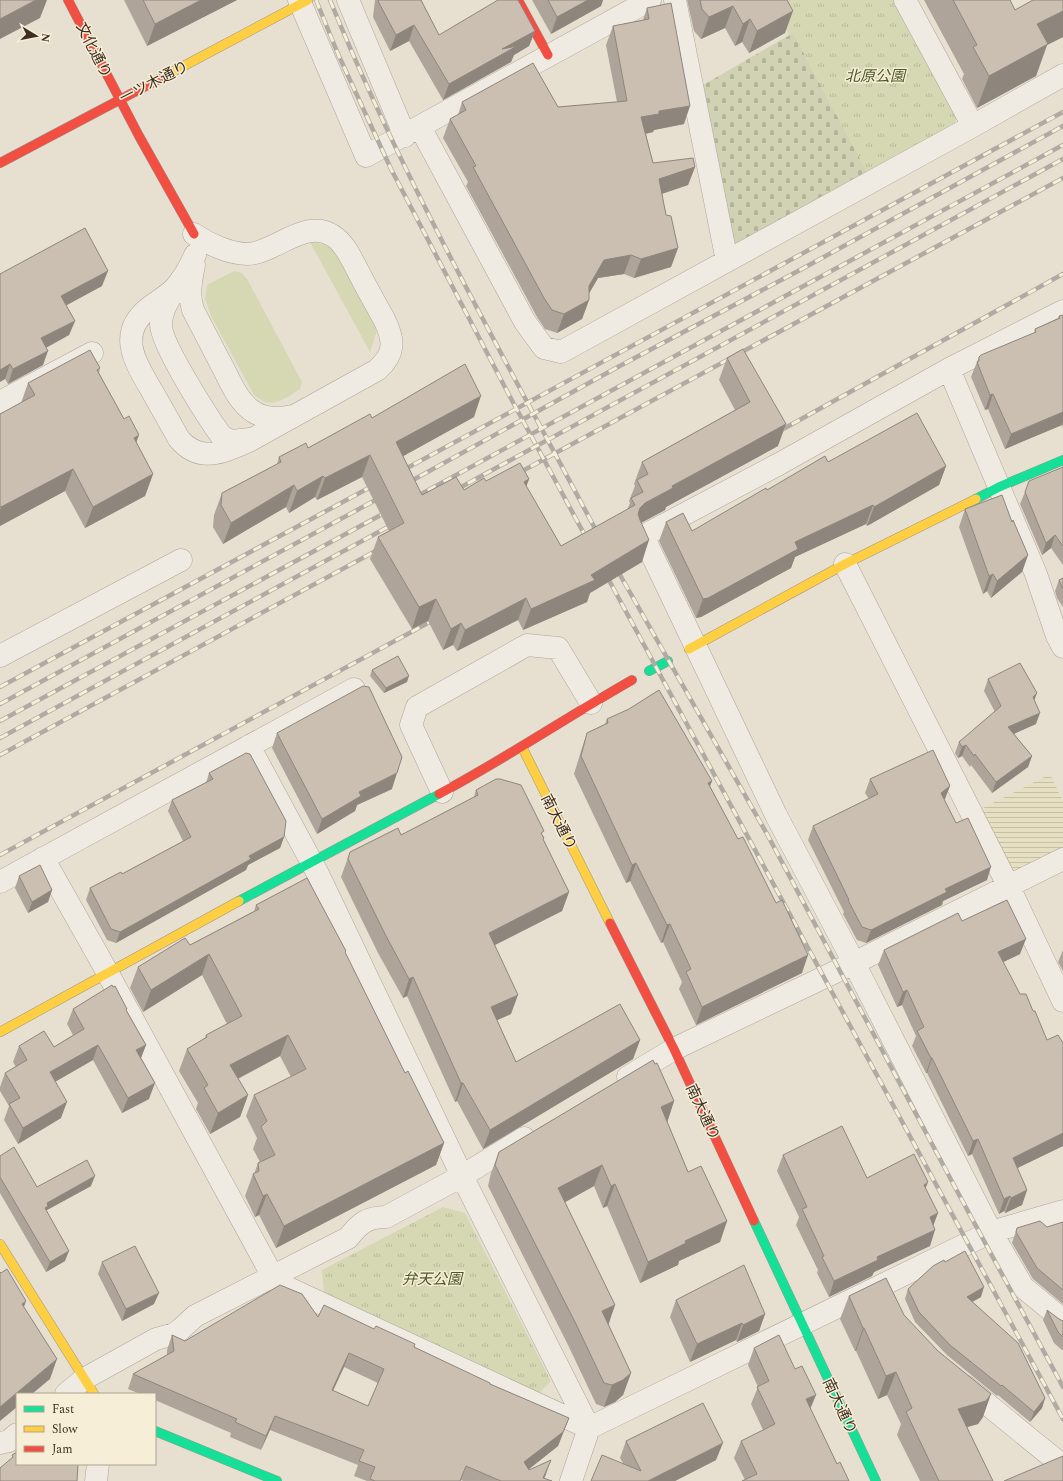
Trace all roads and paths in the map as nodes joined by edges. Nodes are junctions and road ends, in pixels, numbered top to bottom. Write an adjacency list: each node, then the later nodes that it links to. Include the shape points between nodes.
1 (68, 0): 10 (street, 文化通り)
2 (348, 0): 12 (street)
3 (518, 0): 8 (street)
4 (650, 0): 8 (street)
5 (675, 0): 15 (street)
6 (905, 0): 11 (street)
7 (302, 1): 10 (street, 一ツ木通り); 12 (street, via 366,156)
8 (548, 55): 12 (street)
9 (1063, 75): 11 (street)
10 (120, 100): 13 (street, 一ツ木通り); 14 (street, 文化通り)
11 (973, 126): 15 (street)
12 (412, 131): 15 (street, via 525,322 544,348 562,352)
13 (0, 163)
14 (195, 244): 20 (street, via 190,301 235,389 244,403 265,417 285,418); 20 (street, via 208,244 247,254 261,252 298,233 311,231 323,232 336,238 346,249 386,324 392,343 391,352 377,370); 21 (street, via 191,269 166,304 161,324 162,333 172,355 222,437 232,441); 21 (street, via 190,267 174,289 148,308 137,320 132,331 134,360 179,439 191,450 212,454)
15 (727, 261)
16 (1063, 310): 18 (street)
17 (92, 353): 19 (street)
18 (949, 369): 23 (street); 26 (street, via 780,464 643,536)
19 (0, 402)
20 (297, 415): 21 (street)
21 (254, 438)
22 (1063, 460): 23 (street)
23 (999, 487): 25 (street); 27 (street, via 1036,574)
24 (181, 560): 28 (street)
25 (845, 564): 26 (street); 41 (street)
26 (693, 647): 42 (street)
27 (1063, 647)
28 (0, 656)
29 (668, 661): 30 (street)
30 (649, 671)
31 (632, 680): 33 (street)
32 (354, 689): 34 (street)
33 (591, 703): 35 (street); 36 (street, via 558,648 526,645 417,707 411,725)
34 (249, 746): 37 (street); 39 (street)
35 (522, 747): 36 (street); 46 (street, 南大通り)
36 (442, 792): 39 (street)
37 (44, 858): 40 (street); 43 (street)
38 (1063, 860): 41 (street)
39 (311, 861): 43 (street); 49 (street)
40 (0, 882)
41 (1009, 887): 42 (street); 44 (street)
42 (854, 963): 46 (street); 51 (street)
43 (107, 973): 45 (street); 53 (street)
44 (1063, 1001)
45 (0, 1032)
46 (674, 1049): 47 (street); 55 (street, 南大通り)
47 (609, 1088)
48 (542, 1128): 49 (street)
49 (462, 1176): 53 (street, via 386,1217 374,1217 364,1221 348,1238); 59 (street)
50 (1063, 1211): 51 (street)
51 (991, 1232): 54 (street, via 1023,1287); 55 (street, via 888,1293)
52 (0, 1244): 57 (street)
53 (272, 1275): 57 (street, via 195,1316 182,1330 156,1338); 59 (street, via 286,1287)
54 (1063, 1320)
55 (802, 1324): 59 (street); 68 (street, 南大通り)
56 (950, 1374): 64 (street)
57 (89, 1386): 58 (street)
58 (69, 1393)
59 (589, 1428): 67 (street)
60 (156, 1431): 66 (street)
61 (16, 1435): 62 (street, via 9,1441)
62 (0, 1443)
63 (98, 1465): 65 (street)
64 (1063, 1466)
65 (96, 1481)
66 (277, 1481)
67 (571, 1481)
68 (876, 1481)

